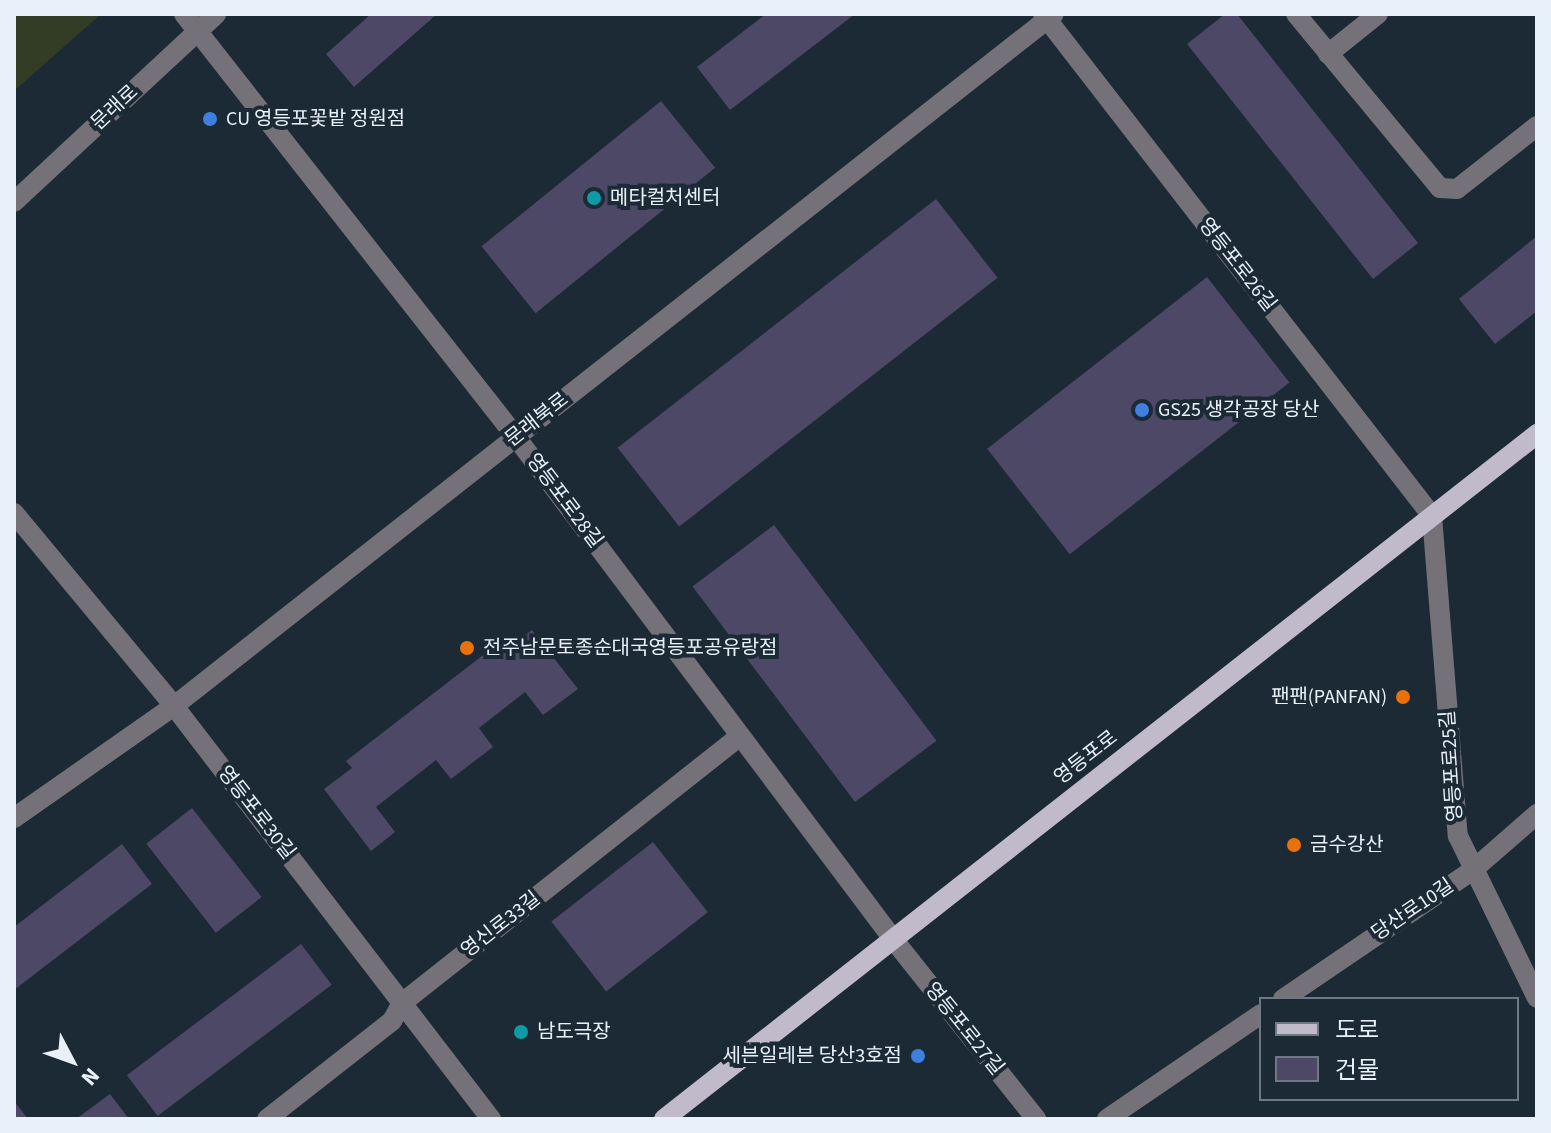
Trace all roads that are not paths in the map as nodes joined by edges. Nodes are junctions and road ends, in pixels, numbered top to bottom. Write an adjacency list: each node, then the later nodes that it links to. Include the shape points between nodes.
1 (184, 14): 6 (street, 영등포로28길)
2 (216, 14): 6 (street, 문래로)
3 (1296, 14): 7 (street)
4 (1378, 14): 7 (street)
5 (1048, 16): 11 (street, 문래북로); 13 (street, 영등포로26길)
6 (199, 31): 9 (street, 문래로); 11 (street, 영등포로28길)
7 (1328, 54): 8 (street, via 1440,188 1457,189)
8 (1537, 126)
9 (14, 202)
10 (1537, 434): 13 (main road, 영등포로)
11 (516, 437): 14 (street, 문래북로); 15 (street, 영등포로28길)
12 (14, 513): 14 (street, 영등포로30길)
13 (1432, 516): 18 (street, 영등포로25길, via 1458,836); 19 (main road, 영등포로)
14 (174, 706): 17 (street, 문래북로); 22 (street, 영등포로30길)
15 (740, 736): 19 (street, 영등포로28길); 22 (street, 영신로33길)
16 (1537, 814): 18 (street, 당산로10길)
17 (14, 818)
18 (1474, 869): 20 (street, 당산로10길); 21 (street, 영등포로25길)
19 (893, 939): 26 (main road, 영등포로); 27 (street, 영등포로27길)
20 (1286, 997)
21 (1537, 998)
22 (402, 1003): 24 (street, 영신로33길, via 392,1021); 25 (street, 영등포로30길)
23 (1259, 1015): 28 (street)
24 (267, 1119)
25 (491, 1119)
26 (664, 1119)
27 (1036, 1119)
28 (1107, 1119)

